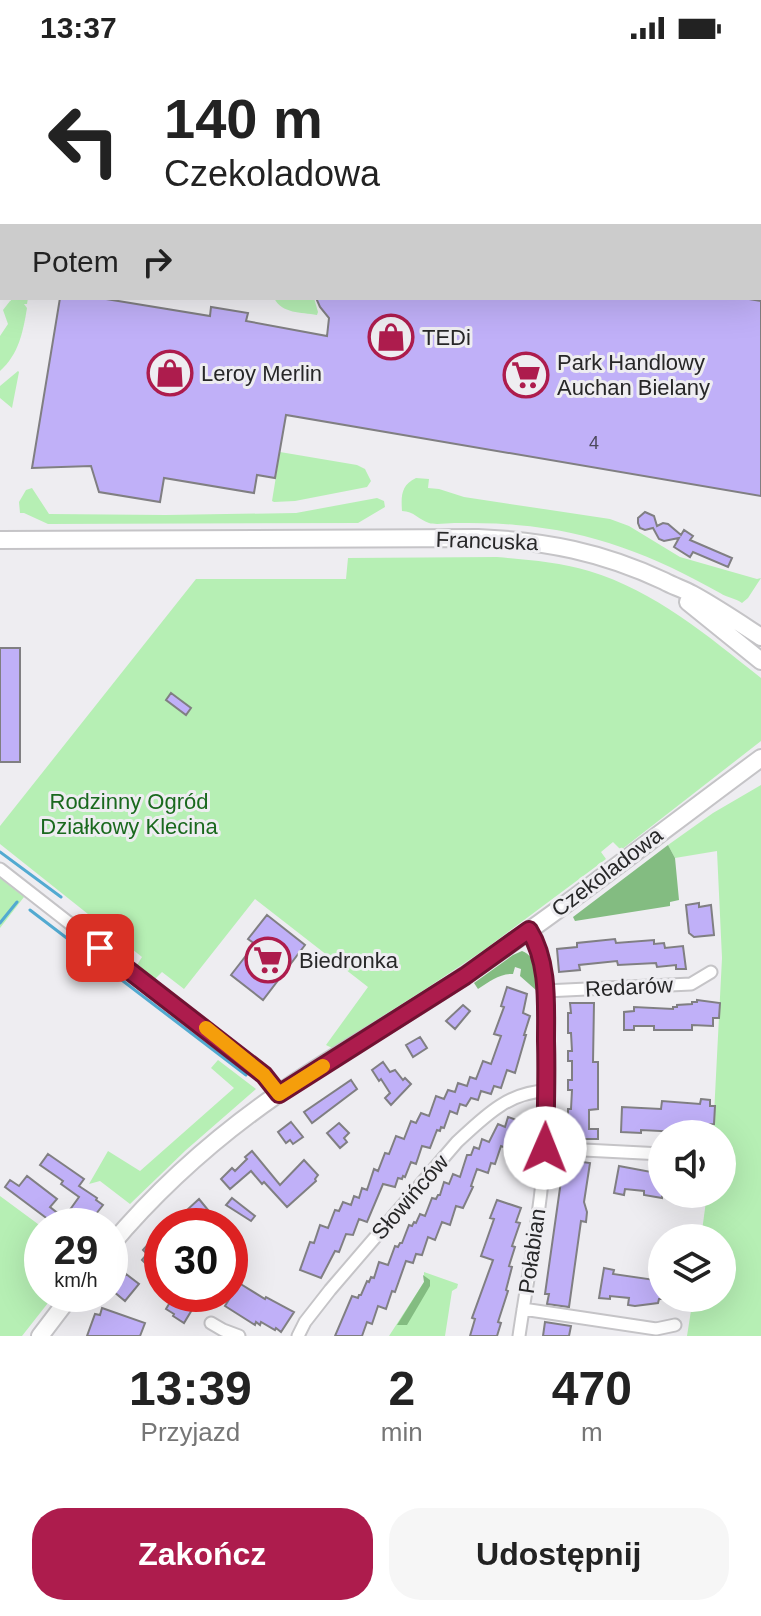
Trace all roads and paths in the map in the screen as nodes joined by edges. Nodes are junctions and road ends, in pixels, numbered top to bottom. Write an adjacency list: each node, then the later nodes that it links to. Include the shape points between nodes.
1 (0, 540): 2 (main road, Francuska, via 478,538 584,551)
2 (665, 582): 3 (main road); 4 (main road)
3 (761, 637)
4 (761, 661)
5 (761, 758): 7 (main road, Czekoladowa)
6 (0, 869): 11 (street, via 264,1075)
7 (529, 930): 9 (street, Połabian, via 541,956); 11 (main road, Czekoladowa)
8 (711, 972): 9 (street, Redarów, via 691,984)
9 (545, 991): 10 (street, Połabian)
10 (546, 1091): 12 (street, Połabian); 21 (street, Słowińców, via 512,1098 457,1142 336,1283)
11 (279, 1094): 14 (main road, Czekoladowa, via 209,1148)
12 (545, 1148): 13 (street); 15 (street, Połabian)
13 (648, 1153)
14 (128, 1226)
15 (523, 1309): 18 (street, via 656,1329); 22 (street, Połabian)
16 (58, 1312): 19 (main road)
17 (211, 1323): 20 (street)
18 (675, 1325)
19 (40, 1336)
20 (239, 1336)
21 (298, 1336)
22 (519, 1336)

